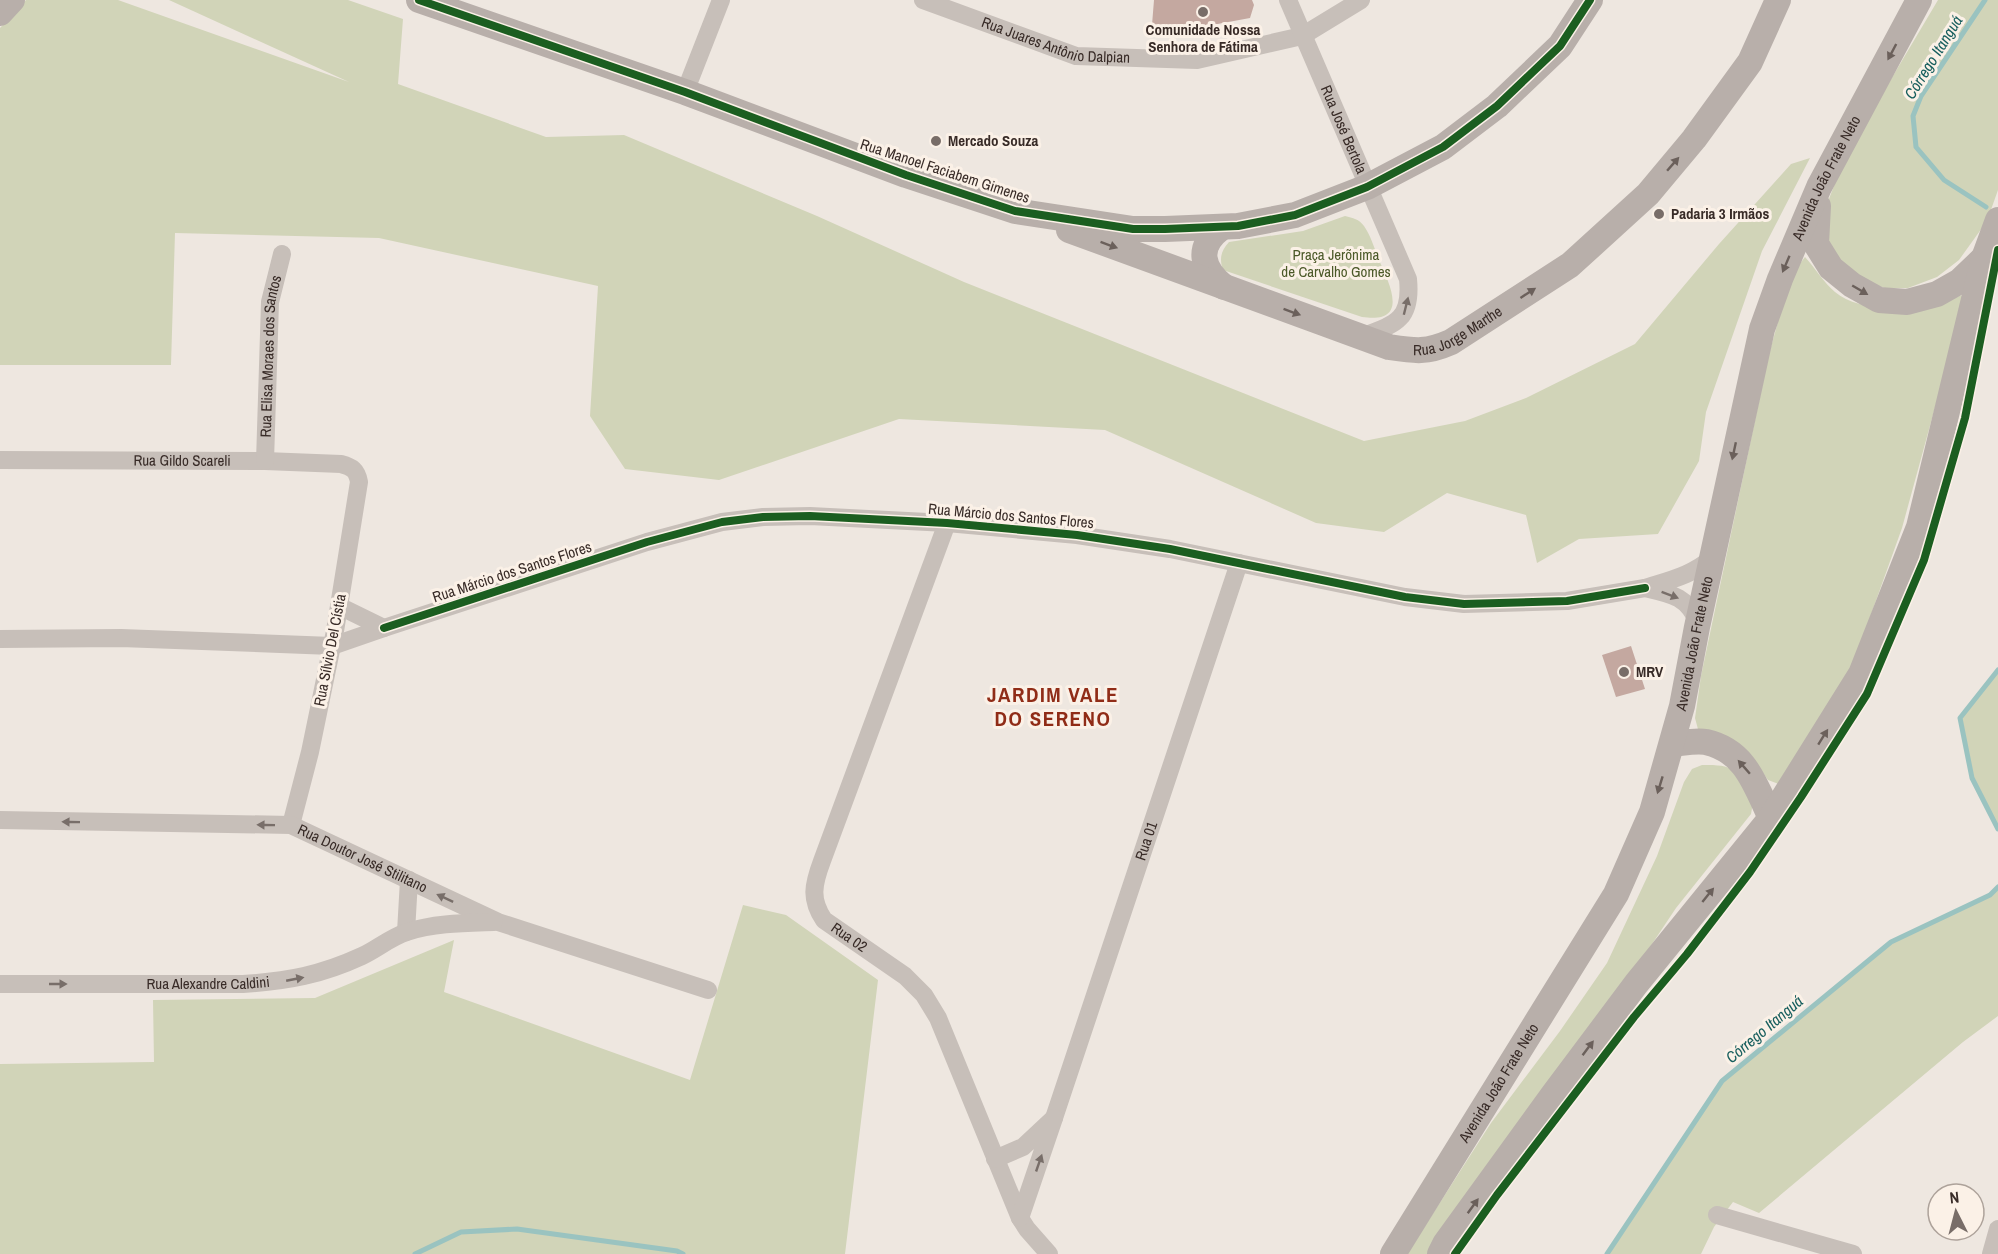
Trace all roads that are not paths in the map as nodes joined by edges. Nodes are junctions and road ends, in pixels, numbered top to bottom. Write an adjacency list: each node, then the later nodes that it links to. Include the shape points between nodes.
1 (12, 0): 10 (main road)
2 (419, 0): 12 (main road, Rua Manoel Faciabem Gimenes)
3 (721, 0): 12 (street)
4 (923, 0): 11 (street, Rua Juares Antônio Dalpian, via 1076,56 1197,60)
5 (1288, 0): 11 (street, Rua José Bertola)
6 (1361, 0): 11 (street, Rua Juares Antônio Dalpian)
7 (1590, 0): 13 (main road, Rua Manoel Faciabem Gimenes, via 1560,46 1497,106 1443,147)
8 (1778, 0): 21 (main road, Rua Jorge Marthe, one-way to 8, via 1389,347 1434,350 1570,265 1648,194 1695,140 1750,62)
9 (1919, 0): 14 (main road, Avenida João Frate Neto, one-way to 14)
10 (0, 13)
11 (1302, 36): 13 (street, Rua José Bertola)
12 (685, 92): 15 (main road, Rua Manoel Faciabem Gimenes, via 906,175)
13 (1367, 187): 17 (main road, Rua Manoel Faciabem Gimenes, via 1295,215); 21 (street, Rua José Bertola, one-way to 13, via 1397,322 1408,302 1408,279)
14 (1819, 187): 19 (main road, one-way to 19, via 1816,244 1832,268 1879,300 1907,302 1937,294 1960,281); 26 (main road, Avenida João Frate Neto, one-way to 26, via 1762,329)
15 (1015, 211): 17 (main road, Rua Manoel Faciabem Gimenes, via 1133,229); 20 (main road, Rua Jorge Marthe, one-way to 20)
16 (1998, 220): 19 (main road)
17 (1221, 228): 20 (main road, via 1208,240 1205,257 1209,273)
18 (282, 254): 23 (street, Rua Elisa Moraes dos Santos, via 270,302)
19 (1984, 258): 35 (main road, one-way to 19, via 1862,674 1919,527)
20 (1224, 287): 21 (main road, Rua Jorge Marthe, one-way to 21)
21 (1361, 337)
22 (0, 460): 23 (street, Rua Gildo Scareli)
23 (265, 461): 24 (street, Rua Gildo Scareli, via 341,464 352,466)
24 (358, 474): 29 (street, Rua Sílvio Del Cístia)
25 (947, 523): 27 (street, Rua Márcio dos Santos Flores, via 1077,534); 31 (street, Rua Márcio dos Santos Flores, via 810,516 722,522 647,542); 44 (street, Rua 02, via 815,880 814,896 824,920 905,976 924,995 938,1018)
26 (1713, 557): 28 (street, Rua Márcio dos Santos Flores, via 1690,574); 30 (main road, Avenida João Frate Neto)
27 (1239, 563): 28 (street, Rua Márcio dos Santos Flores, via 1405,597 1464,604 1567,601); 43 (street, Rua 01)
28 (1646, 588): 30 (street, Rua Márcio dos Santos Flores, one-way to 30, via 1671,594 1684,602)
29 (339, 606): 31 (street); 33 (street, Rua Sílvio Del Cístia)
30 (1698, 622): 34 (main road, Avenida João Frate Neto)
31 (384, 628): 33 (street, Rua Márcio dos Santos Flores)
32 (0, 639): 33 (street, Rua Márcio dos Santos Flores, via 121,638)
33 (332, 646): 37 (street, Rua Sílvio Del Cístia)
34 (1672, 744): 35 (main road, one-way to 34, via 1748,768 1730,753 1705,742); 49 (main road, Avenida João Frate Neto, one-way to 49, via 1652,812 1616,894)
35 (1771, 818): 50 (main road, one-way to 35, via 1636,984)
36 (0, 820): 37 (street, Rua Doutor José Stilitano, one-way to 36)
37 (291, 825): 38 (street, Rua Doutor José Stilitano)
38 (409, 880): 39 (street, Rua Doutor José Stilitano, one-way to 38); 40 (street)
39 (498, 922): 40 (street, Rua Alexandre Caldini, via 452,923); 42 (street, Rua Doutor José Stilitano)
40 (406, 932): 41 (street, Rua Alexandre Caldini, one-way to 40, via 281,982 315,975)
41 (0, 984)
42 (708, 990)
43 (1054, 1118): 44 (street, Rua 01, via 1023,1148); 46 (street, Rua 01, one-way to 43)
44 (995, 1159): 46 (street, Rua 02)
45 (1718, 1215): 51 (street)
46 (1020, 1218): 48 (street, Rua 02)
47 (1998, 1229): 52 (street)
48 (1049, 1254)
49 (1393, 1254)
50 (1440, 1254)
51 (1853, 1254)
52 (1991, 1254)

